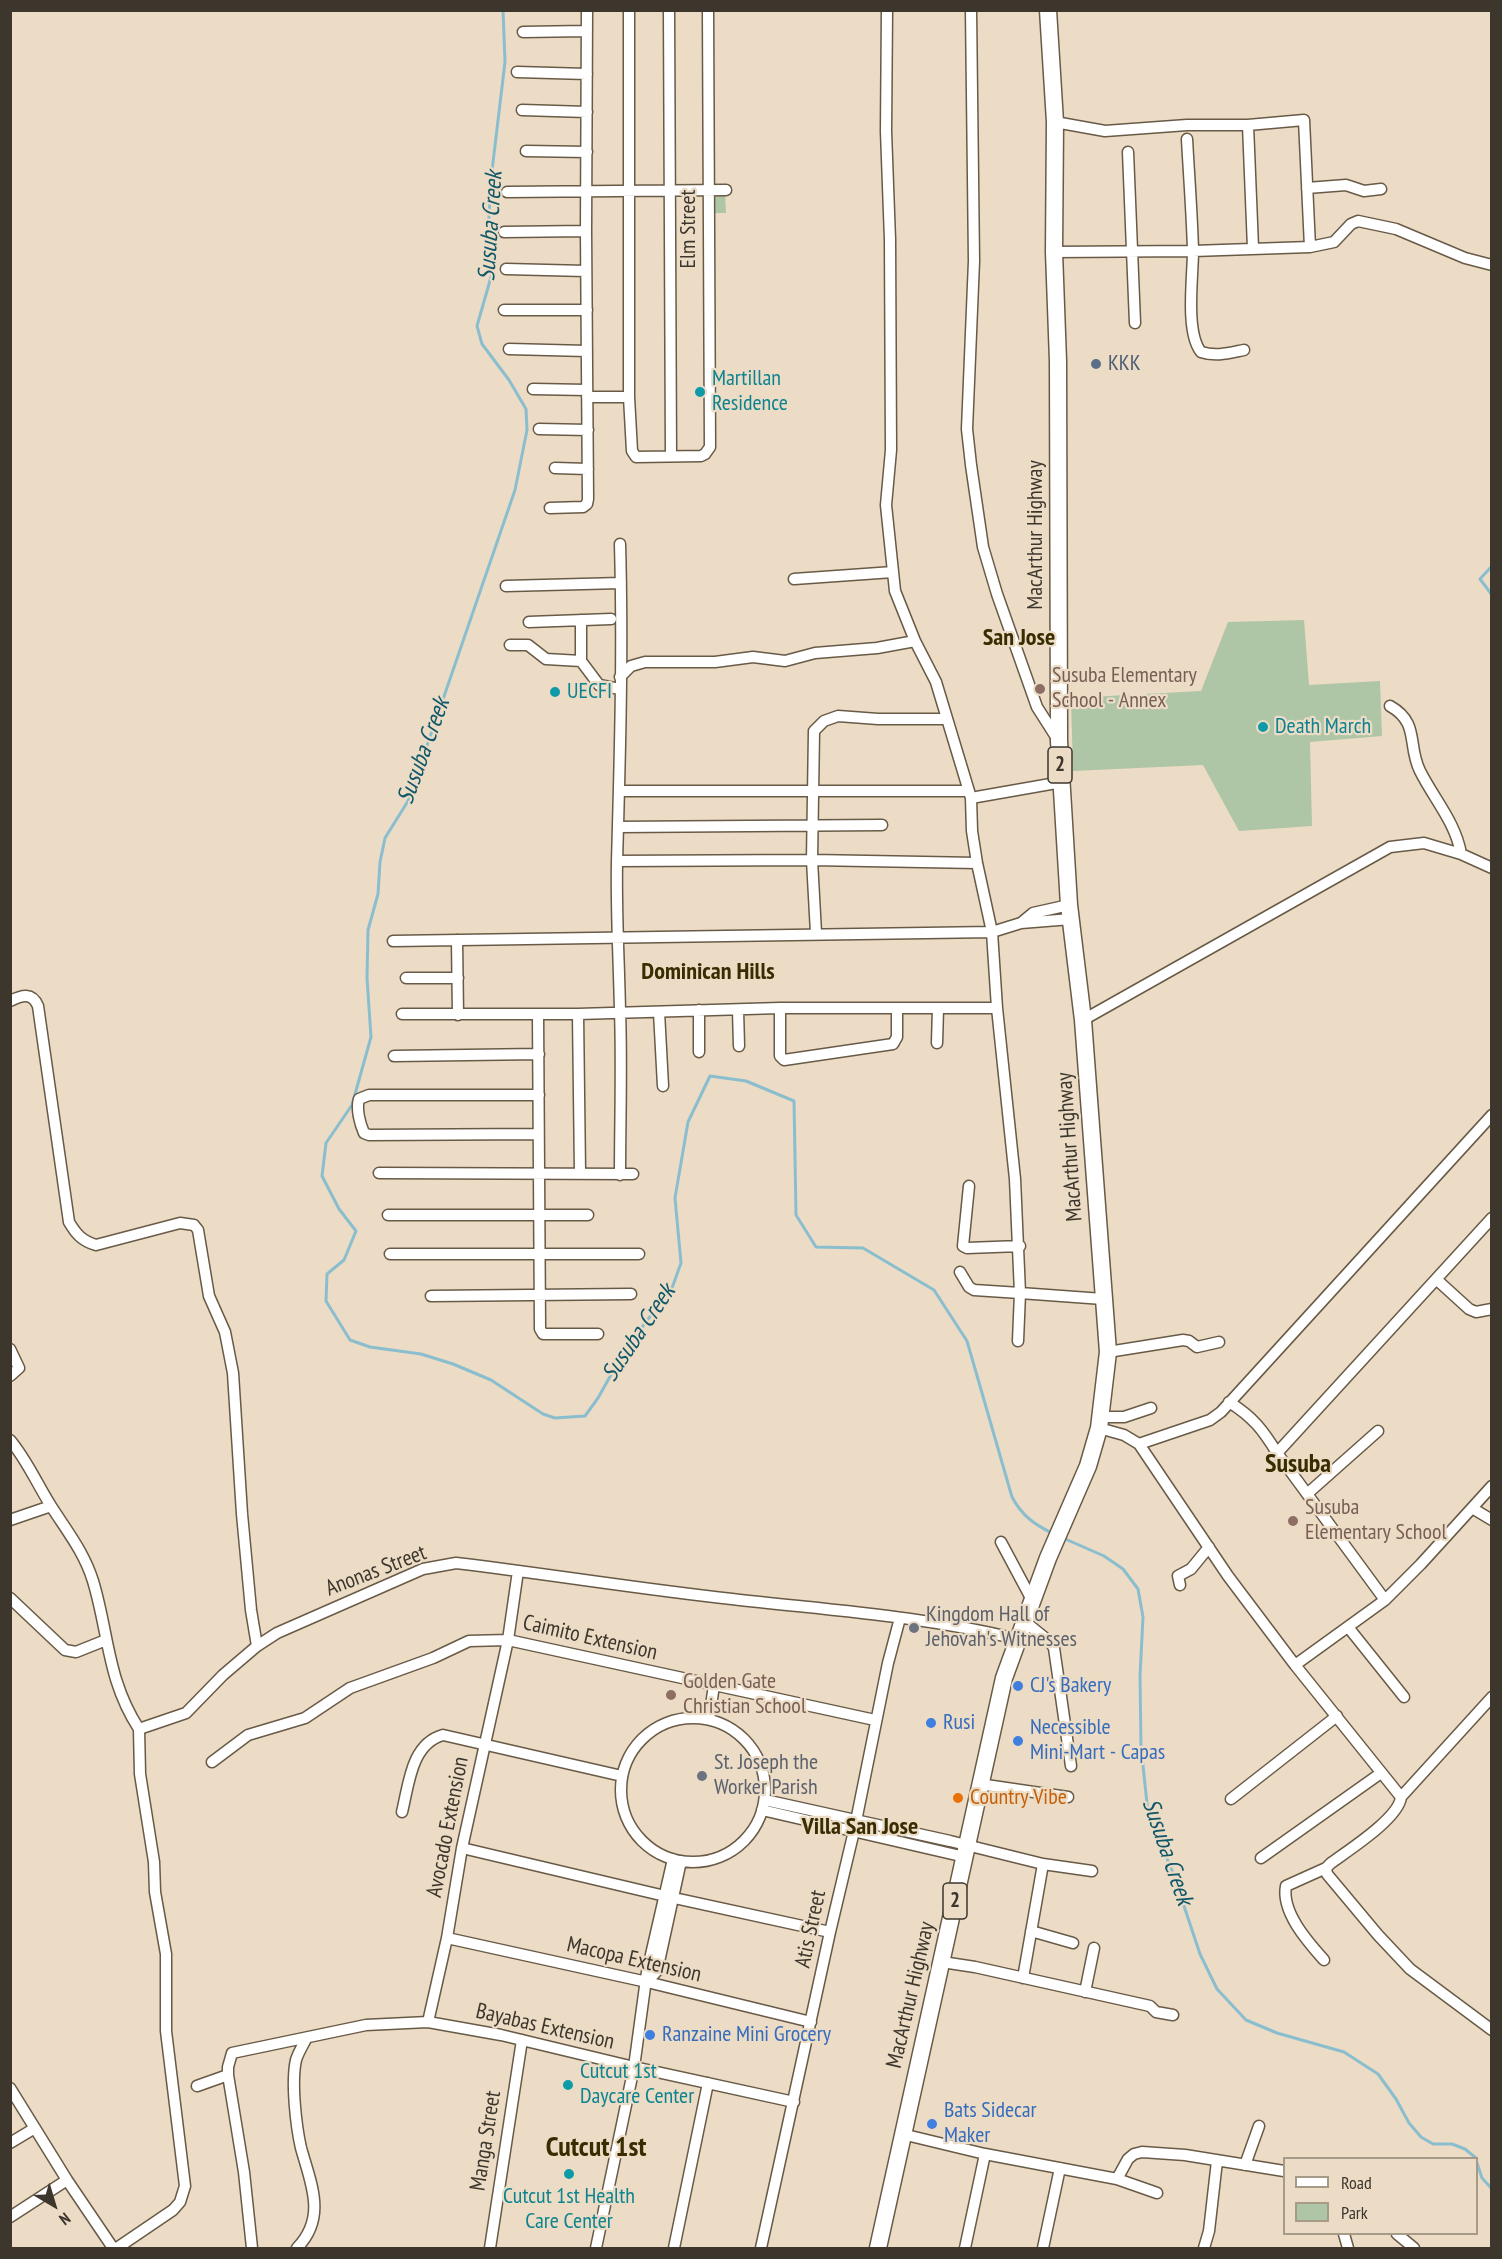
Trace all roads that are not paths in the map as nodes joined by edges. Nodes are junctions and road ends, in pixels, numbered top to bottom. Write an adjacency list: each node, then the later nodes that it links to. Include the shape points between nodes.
1 (587, 10): 8 (street)
2 (629, 10): 25 (street)
3 (669, 10): 22 (street)
4 (708, 10): 23 (street, Elm Street)
5 (887, 10): 54 (street, via 891,450 886,505)
6 (971, 10): 68 (street, via 974,261 967,429 970,465 983,547 997,594 1037,707)
7 (1048, 10): 14 (highway, MacArthur Highway / 2)
8 (586, 31): 9 (street); 11 (street)
9 (523, 33)
10 (517, 72): 11 (street)
11 (587, 74): 13 (street)
12 (522, 110): 13 (street)
13 (587, 112): 18 (street)
14 (1055, 122): 15 (street, via 1105,131); 34 (highway, MacArthur Highway / 2)
15 (1248, 125): 20 (street, via 1305,120); 31 (street)
16 (1187, 139): 33 (street)
17 (526, 151): 18 (street)
18 (587, 152): 27 (street)
19 (1128, 152): 32 (street)
20 (1307, 188): 21 (street, via 1346,185 1364,191); 30 (street)
21 (1381, 189)
22 (670, 190): 23 (street); 25 (street); 49 (street)
23 (708, 190): 24 (street); 49 (street, Elm Street, via 710,447 701,456)
24 (726, 190)
25 (630, 191): 27 (street); 46 (street)
26 (507, 192): 27 (street)
27 (587, 192): 28 (street)
28 (586, 231): 29 (street); 37 (street)
29 (504, 232)
30 (1310, 247): 31 (street); 35 (street, via 1334,242 1358,221 1396,229 1465,258)
31 (1253, 248): 33 (street)
32 (1133, 251): 33 (street); 34 (street); 40 (street)
33 (1193, 251): 42 (street, via 1192,318 1198,348 1212,355)
34 (1054, 252): 68 (highway, MacArthur Highway / 2)
35 (1491, 264)
36 (506, 269): 37 (street)
37 (586, 271): 39 (street)
38 (504, 310): 39 (street)
39 (587, 310): 43 (street)
40 (1134, 323)
41 (508, 349): 43 (street)
42 (1244, 350)
43 (587, 351): 45 (street)
44 (533, 389): 45 (street)
45 (587, 394): 46 (street); 48 (street)
46 (629, 398): 49 (street, via 633,454)
47 (539, 429): 48 (street)
48 (588, 430): 51 (street)
49 (671, 456)
50 (555, 468): 51 (street)
51 (588, 469): 52 (street, via 587,504)
52 (550, 508)
53 (620, 544): 56 (street)
54 (893, 572): 55 (street); 61 (street, via 895,591)
55 (794, 579)
56 (621, 583): 57 (street); 64 (street)
57 (506, 586)
58 (611, 619): 59 (street)
59 (581, 620): 60 (street); 63 (street)
60 (529, 622)
61 (915, 641): 64 (street, via 815,653 785,661 753,657 714,662 645,662 631,666); 67 (street, via 936,682)
62 (510, 645): 63 (street, via 528,645 546,659)
63 (581, 661): 65 (street, via 598,685)
64 (620, 677): 65 (street)
65 (620, 689): 71 (street)
66 (1390, 706): 76 (street, via 1402,713 1409,725 1413,754 1458,838)
67 (947, 719): 70 (street, via 831,717 813,735); 72 (street)
68 (1059, 741): 69 (highway, MacArthur Highway / 2)
69 (1062, 782): 72 (street); 81 (highway, MacArthur Highway / 2)
70 (813, 790): 71 (street); 72 (street); 73 (street)
71 (619, 791): 75 (street)
72 (970, 794): 79 (street)
73 (813, 825): 74 (street); 75 (street); 77 (street)
74 (882, 825)
75 (618, 827): 78 (street)
76 (1461, 854): 80 (street); 102 (street, via 1424,843 1390,847)
77 (812, 860): 78 (street); 79 (street); 83 (street)
78 (617, 861): 84 (street)
79 (977, 863): 82 (street)
80 (1491, 868)
81 (1070, 912): 82 (street, via 1033,913 1021,923); 102 (highway, MacArthur Highway / 2)
82 (992, 932): 83 (street); 93 (street)
83 (816, 933): 84 (street)
84 (618, 937): 86 (street); 96 (street)
85 (393, 940): 86 (street)
86 (457, 940): 88 (street)
87 (406, 978): 88 (street)
88 (458, 978): 101 (street)
89 (10, 1001): 166 (street, via 28,995 36,1001 40,1012 73,1230 85,1242 96,1245 180,1223 194,1225 198,1230 209,1296 225,1332 233,1373 244,1544)
90 (780, 1008): 91 (street); 91 (street, via 780,1056 784,1060 893,1044 897,1037); 95 (street)
91 (897, 1008): 92 (street)
92 (938, 1008): 93 (street); 103 (street)
93 (997, 1008): 122 (street)
94 (699, 1010): 95 (street); 97 (street); 105 (street)
95 (738, 1010): 104 (street)
96 (620, 1012): 97 (street); 100 (street); 116 (street)
97 (658, 1012): 108 (street)
98 (402, 1014): 101 (street)
99 (538, 1014): 100 (street); 101 (street); 106 (street)
100 (578, 1014): 113 (street)
101 (458, 1015)
102 (1083, 1020): 132 (highway, MacArthur Highway / 2)
103 (938, 1042)
104 (739, 1046)
105 (699, 1052)
106 (539, 1054): 107 (street); 109 (street)
107 (394, 1056)
108 (663, 1086)
109 (539, 1095): 111 (street); 111 (street, via 369,1095 359,1099 357,1105 362,1128 369,1135)
110 (1491, 1115): 140 (street)
111 (538, 1134): 115 (street)
112 (379, 1173): 115 (street)
113 (580, 1173): 115 (street); 116 (street)
114 (633, 1174): 116 (street)
115 (538, 1175): 119 (street)
116 (620, 1175)
117 (969, 1186): 122 (street, via 963,1246)
118 (388, 1215): 119 (street)
119 (539, 1215): 120 (street); 125 (street)
120 (588, 1215)
121 (1491, 1218): 127 (street)
122 (1020, 1246): 128 (street)
123 (390, 1254): 125 (street)
124 (639, 1254): 125 (street)
125 (540, 1256): 131 (street)
126 (960, 1272): 128 (street, via 974,1290)
127 (1436, 1279): 133 (street, via 1469,1309); 146 (street)
128 (1020, 1293): 132 (street); 135 (street)
129 (631, 1294): 131 (street)
130 (431, 1296): 131 (street)
131 (540, 1296): 134 (street, via 543,1334)
132 (1103, 1299): 138 (highway, MacArthur Highway / 2)
133 (1491, 1309)
134 (598, 1334)
135 (1018, 1341)
136 (1219, 1342): 138 (street, via 1197,1347 1184,1340)
137 (10, 1349): 139 (street, via 19,1368)
138 (1108, 1352): 142 (highway, MacArthur Highway / 2)
139 (10, 1376)
140 (1229, 1402): 145 (street, via 1210,1420); 146 (street, via 1254,1420)
141 (1151, 1408): 142 (street)
142 (1100, 1423): 145 (street); 159 (highway, MacArthur Highway / 2, via 1088,1466)
143 (1378, 1431): 148 (street)
144 (10, 1440): 149 (street)
145 (1139, 1444): 154 (street)
146 (1277, 1453): 148 (street)
147 (1491, 1486): 150 (street)
148 (1307, 1494): 158 (street)
149 (51, 1506): 151 (street); 164 (street, via 85,1557)
150 (1472, 1508): 152 (street); 158 (street)
151 (10, 1520)
152 (1491, 1520)
153 (1001, 1542): 159 (street)
154 (1209, 1548): 156 (street, via 1191,1569 1178,1576); 167 (street)
155 (518, 1571): 160 (street, Anonas Street); 165 (street, Avocado Extension); 166 (street, Anonas Street, via 456,1563 423,1569 277,1633)
156 (1180, 1586)
157 (10, 1598): 164 (street, via 65,1650 76,1652)
158 (1385, 1600): 162 (street)
159 (1033, 1602): 161 (highway, MacArthur Highway / 2)
160 (900, 1618): 163 (street, Anonas Street); 173 (street, Atis Street)
161 (1024, 1621): 163 (highway, MacArthur Highway / 2); 177 (street, via 1054,1648)
162 (1348, 1627): 167 (street); 169 (street)
163 (1017, 1639): 180 (highway, MacArthur Highway / 2)
164 (106, 1640): 174 (street, via 120,1695)
165 (508, 1640): 168 (street, Caimito Extension); 175 (street, Avocado Extension); 176 (street, Caimito Extension, via 469,1641 350,1688 305,1718 248,1735)
166 (257, 1646): 174 (street, Anonas Street, via 186,1713)
167 (1295, 1665): 171 (street)
168 (714, 1686): 172 (street); 173 (street, Caimito Extension)
169 (1404, 1697)
170 (1491, 1697): 182 (street)
171 (1337, 1716): 178 (street); 183 (street)
172 (709, 1719): 179 (street, via 686,1718 654,1730 630,1755); 184 (street, via 730,1727 748,1742 760,1761)
173 (875, 1720): 186 (street, Atis Street)
174 (139, 1729): 233 (street, via 140,1774 166,1954 166,2031 185,2186 180,2202 172,2210)
175 (484, 1745): 179 (street); 185 (street, via 443,1735 434,1737 417,1754); 187 (street, Avocado Extension)
176 (212, 1762)
177 (1071, 1766)
178 (1381, 1773): 182 (street); 189 (street)
179 (622, 1776): 190 (street, via 626,1818 653,1850)
180 (979, 1784): 181 (street); 188 (highway, MacArthur Highway / 2)
181 (1068, 1797)
182 (1401, 1797): 192 (street, via 1400,1805 1385,1821)
183 (1231, 1798)
184 (764, 1805): 186 (street); 190 (street, via 756,1825 724,1855 703,1861)
185 (402, 1812)
186 (854, 1826): 188 (street); 196 (street, Atis Street)
187 (462, 1848): 194 (street); 197 (street, Avocado Extension)
188 (966, 1851): 191 (street); 201 (highway, MacArthur Highway / 2)
189 (1261, 1858)
190 (677, 1860): 194 (street)
191 (1043, 1864): 193 (street); 195 (street)
192 (1326, 1868): 200 (street, via 1286,1886 1284,1894 1299,1931); 208 (street, via 1327,1874 1410,1969)
193 (1092, 1872)
194 (668, 1897): 196 (street); 203 (street, via 657,1971)
195 (1031, 1931): 198 (street); 202 (street)
196 (830, 1932): 207 (street, Atis Street)
197 (447, 1938): 203 (street, Macopa Extension); 206 (street, Avocado Extension)
198 (1073, 1943)
199 (1094, 1948): 204 (street)
200 (1324, 1960)
201 (942, 1962): 202 (street); 221 (highway, MacArthur Highway / 2)
202 (1023, 1978): 204 (street)
203 (647, 1982): 207 (street, Macopa Extension); 213 (street)
204 (1085, 1992): 205 (street)
205 (1173, 2014)
206 (428, 2022): 209 (street, Bayabas Extension, via 366,2025); 210 (street, Bayabas Extension)
207 (811, 2022): 218 (street, Atis Street)
208 (1491, 2030)
209 (306, 2038): 211 (street, Bayabas Extension); 212 (street)
210 (522, 2040): 213 (street, Bayabas Extension); 236 (street, Manga Street)
211 (289, 2042): 212 (street); 214 (street, Bayabas Extension, via 232,2053)
212 (296, 2059): 235 (street, via 296,2112 314,2199 310,2232)
213 (634, 2067): 215 (street, Bayabas Extension); 237 (street)
214 (228, 2075): 216 (street); 234 (street)
215 (708, 2083): 218 (street, Bayabas Extension); 238 (street)
216 (198, 2086)
217 (10, 2088): 220 (street)
218 (794, 2102): 239 (street, Atis Street)
219 (1259, 2126): 225 (street)
220 (35, 2128): 222 (street); 229 (street)
221 (902, 2134): 223 (street); 240 (highway, MacArthur Highway / 2)
222 (10, 2143)
223 (985, 2154): 226 (street); 241 (street)
224 (1217, 2161): 225 (street); 228 (street, via 1142,2152 1128,2159); 243 (street)
225 (1245, 2165): 227 (street)
226 (1060, 2168): 228 (street); 242 (street)
227 (1283, 2171)
228 (1117, 2179): 230 (street)
229 (67, 2180): 231 (street); 233 (street)
230 (1157, 2193)
231 (10, 2217)
232 (1398, 2235): 244 (street)
233 (115, 2248)
234 (252, 2248)
235 (297, 2248)
236 (490, 2248)
237 (596, 2248)
238 (674, 2248)
239 (761, 2248)
240 (878, 2248)
241 (965, 2248)
242 (1043, 2248)
243 (1204, 2248)
244 (1414, 2248)

